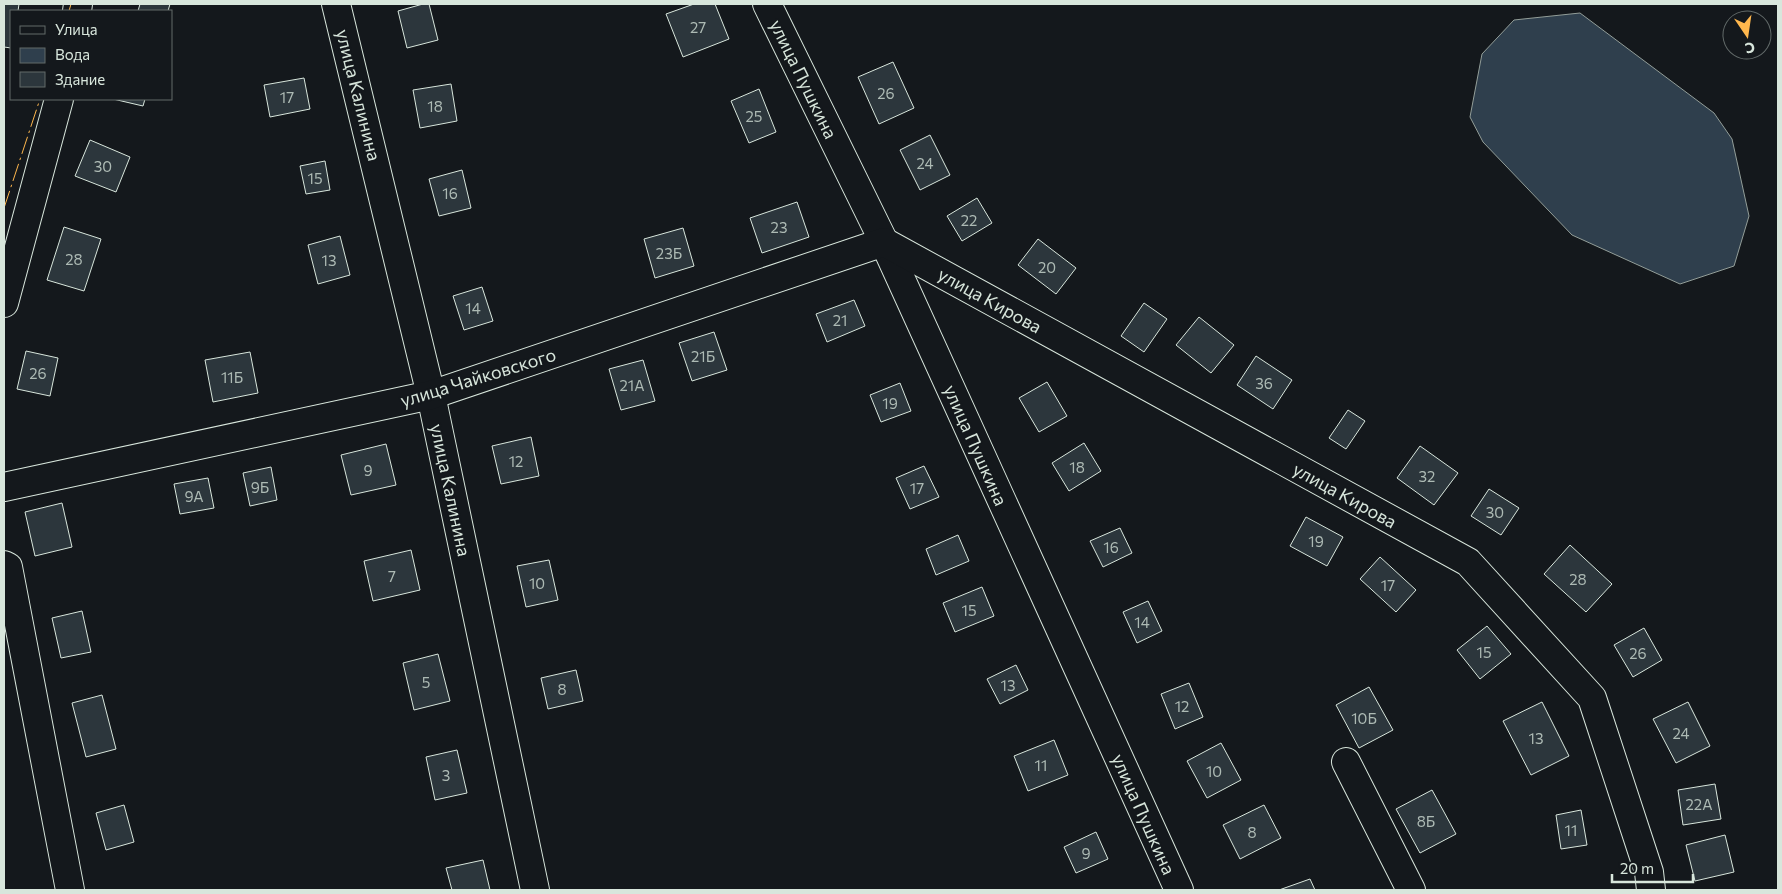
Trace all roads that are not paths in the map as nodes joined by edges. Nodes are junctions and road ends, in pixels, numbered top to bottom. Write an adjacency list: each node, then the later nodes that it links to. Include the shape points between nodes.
1 (336, 4): 6 (street, улица Калинина)
2 (768, 4): 4 (street, улица Пушкина)
3 (59, 100): 5 (street)
4 (884, 242): 6 (street, улица Чайковского); 12 (street, улица Пушкина); 14 (street, улица Кирова, via 1468,562 1592,698 1649,872)
5 (4, 303)
6 (431, 395): 7 (street, улица Чайковского); 11 (street, улица Калинина)
7 (4, 487)
8 (4, 565): 10 (street, via 8,568)
9 (1346, 762): 13 (street)
10 (70, 890)
11 (535, 890)
12 (1179, 890)
13 (1412, 890)
14 (1651, 890)

